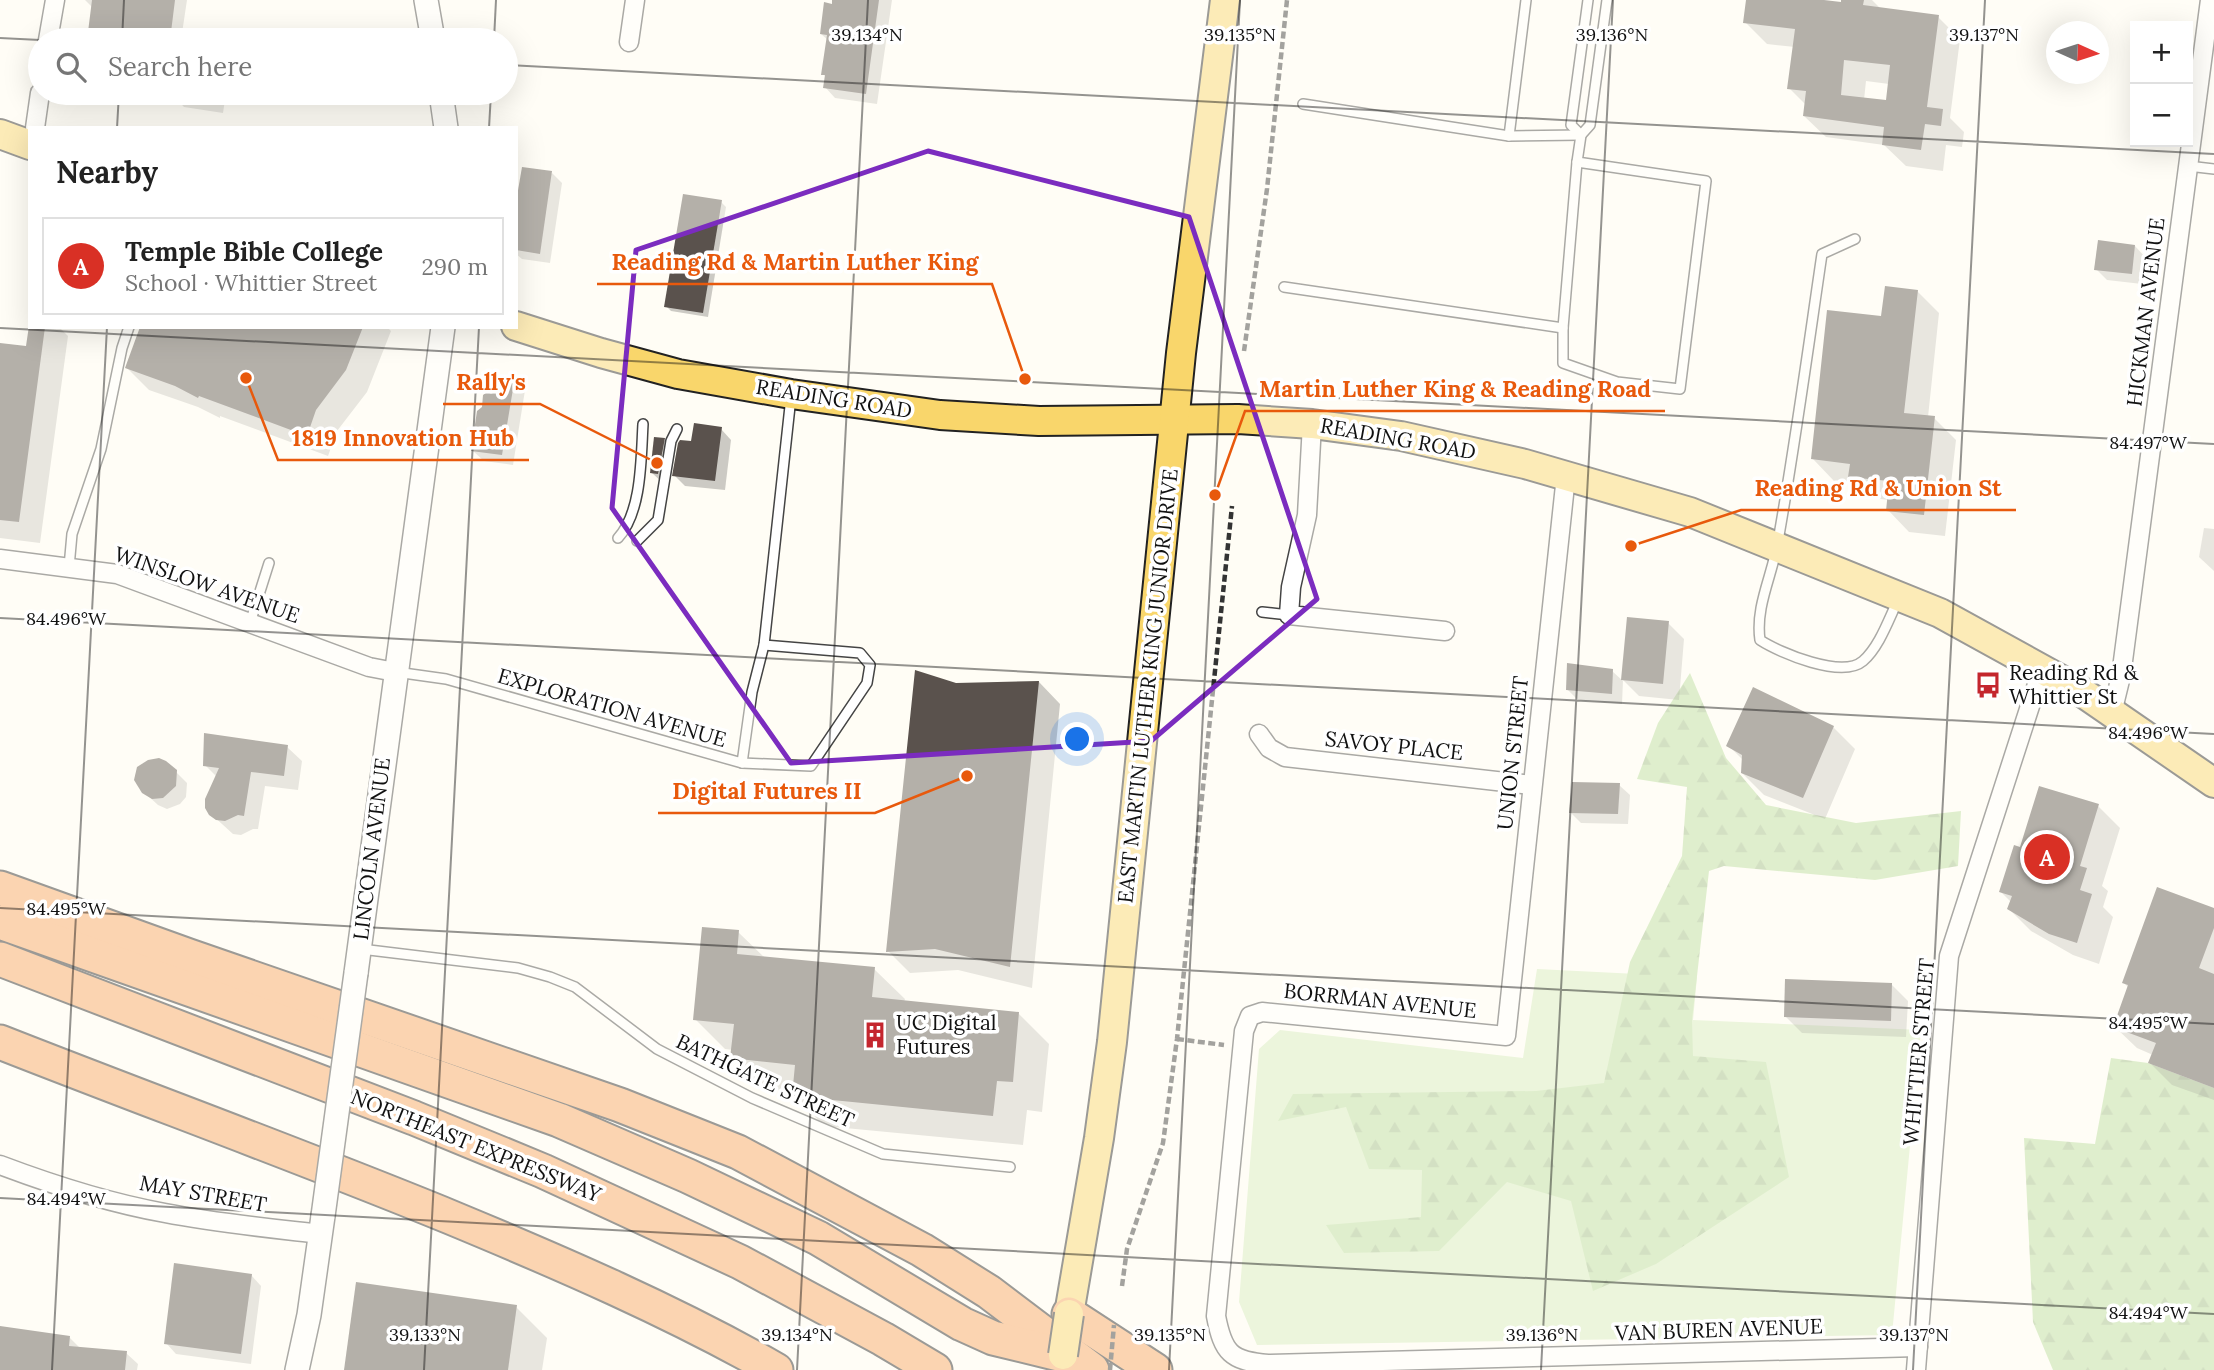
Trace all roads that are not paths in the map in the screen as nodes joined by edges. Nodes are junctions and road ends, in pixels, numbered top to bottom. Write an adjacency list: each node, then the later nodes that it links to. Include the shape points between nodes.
1 (55, 0): 9 (street)
2 (426, 0): 10 (street)
3 (635, 0): 11 (street)
4 (1225, 0): 31 (main road, EAST MARTIN LUTHER KING JUNIOR DRIVE)
5 (1527, 0): 19 (lane)
6 (1588, 0): 18 (lane, via 1572,125)
7 (1607, 0): 18 (lane, via 1590,125)
8 (2210, 0): 22 (street, HICKMAN AVENUE)
9 (50, 28)
10 (431, 28)
11 (629, 42)
12 (1303, 104): 19 (lane)
13 (38, 105): 15 (street)
14 (443, 105): 16 (street)
15 (35, 126)
16 (446, 126)
17 (0, 134): 20 (main road)
18 (1581, 135): 19 (lane); 21 (lane)
19 (1509, 136)
20 (28, 144)
21 (1577, 162): 27 (lane); 27 (lane, via 1706,181 1680,389 1617,382 1563,363)
22 (2188, 166): 23 (lane); 50 (street, HICKMAN AVENUE, via 2121,676)
23 (2214, 169)
24 (1855, 239): 38 (lane, via 1822,254)
25 (1284, 287): 27 (lane)
26 (518, 327): 30 (main road, READING ROAD, via 678,374)
27 (1563, 328)
28 (128, 329): 41 (lane, via 101,449 72,534)
29 (443, 329): 49 (street, LINCOLN AVENUE)
30 (791, 394): 31 (main road, READING ROAD, via 940,415); 47 (lane, EXPLORATION AVENUE)
31 (1176, 421): 33 (main road, READING ROAD); 64 (main road, EAST MARTIN LUTHER KING JUNIOR DRIVE, via 1112,1042)
32 (643, 424): 36 (lane, via 633,513)
33 (1312, 424): 35 (main road, READING ROAD, via 1453,446); 44 (street, via 1307,515)
34 (677, 429): 37 (lane, via 658,520)
35 (1566, 476): 38 (main road, READING ROAD, via 1690,512); 54 (street, UNION STREET)
36 (618, 538)
37 (637, 541)
38 (1777, 548): 42 (main road, READING ROAD); 42 (lane, via 1757,622 1760,640 1772,648 1812,663 1848,667 1862,662)
39 (0, 559): 41 (street, WINSLOW AVENUE)
40 (269, 563): 45 (lane)
41 (69, 567): 45 (street, WINSLOW AVENUE, via 117,573)
42 (1899, 597): 48 (main road, READING ROAD, via 1940,613)
43 (1262, 612): 44 (lane)
44 (1289, 615): 46 (street)
45 (250, 623): 49 (street, WINSLOW AVENUE, via 369,667)
46 (1445, 631)
47 (764, 645): 52 (lane, EXPLORATION AVENUE); 52 (lane, via 860,653 870,665 867,683 811,766)
48 (2042, 669): 50 (main road, READING ROAD); 65 (street, WHITTIER STREET, via 1949,956)
49 (395, 672): 52 (lane, EXPLORATION AVENUE, via 446,680); 57 (street, LINCOLN AVENUE)
50 (2112, 713): 53 (main road, READING ROAD)
51 (1259, 734): 54 (street, SAVOY PLACE, via 1269,748 1285,757)
52 (742, 763)
53 (2214, 783)
54 (1532, 785): 59 (street, UNION STREET)
55 (0, 888): 71 (highway, via 620,1105 738,1152 922,1250 989,1292)
56 (0, 922): 67 (highway, via 559,1120 806,1231 962,1324)
57 (359, 949): 62 (lane, BATHGATE STREET, via 518,968 550,977 575,987 657,1049 752,1098 883,1154); 63 (street, LINCOLN AVENUE, bridge)
58 (0, 960): 70 (highway, NORTHEAST EXPRESSWAY, via 544,1171 740,1262)
59 (1506, 1036): 66 (street, BORRMAN AVENUE, via 1262,1012 1250,1016 1242,1047 1216,1316 1221,1339)
60 (0, 1042): 69 (highway, via 553,1259 724,1340)
61 (0, 1165): 63 (street, MAY STREET, via 163,1213 234,1225)
62 (1010, 1167)
63 (321, 1225): 68 (street, LINCOLN AVENUE)
64 (1070, 1304): 67 (main road, EAST MARTIN LUTHER KING JUNIOR DRIVE, bridge); 72 (highway, bridge)
65 (1917, 1347): 66 (street, VAN BUREN AVENUE, via 1268,1364); 73 (street, WHITTIER STREET)
66 (1231, 1354)
67 (1062, 1363)
68 (297, 1370)
69 (776, 1370)
70 (935, 1370)
71 (1092, 1370)
72 (1155, 1370)
73 (1916, 1370)

